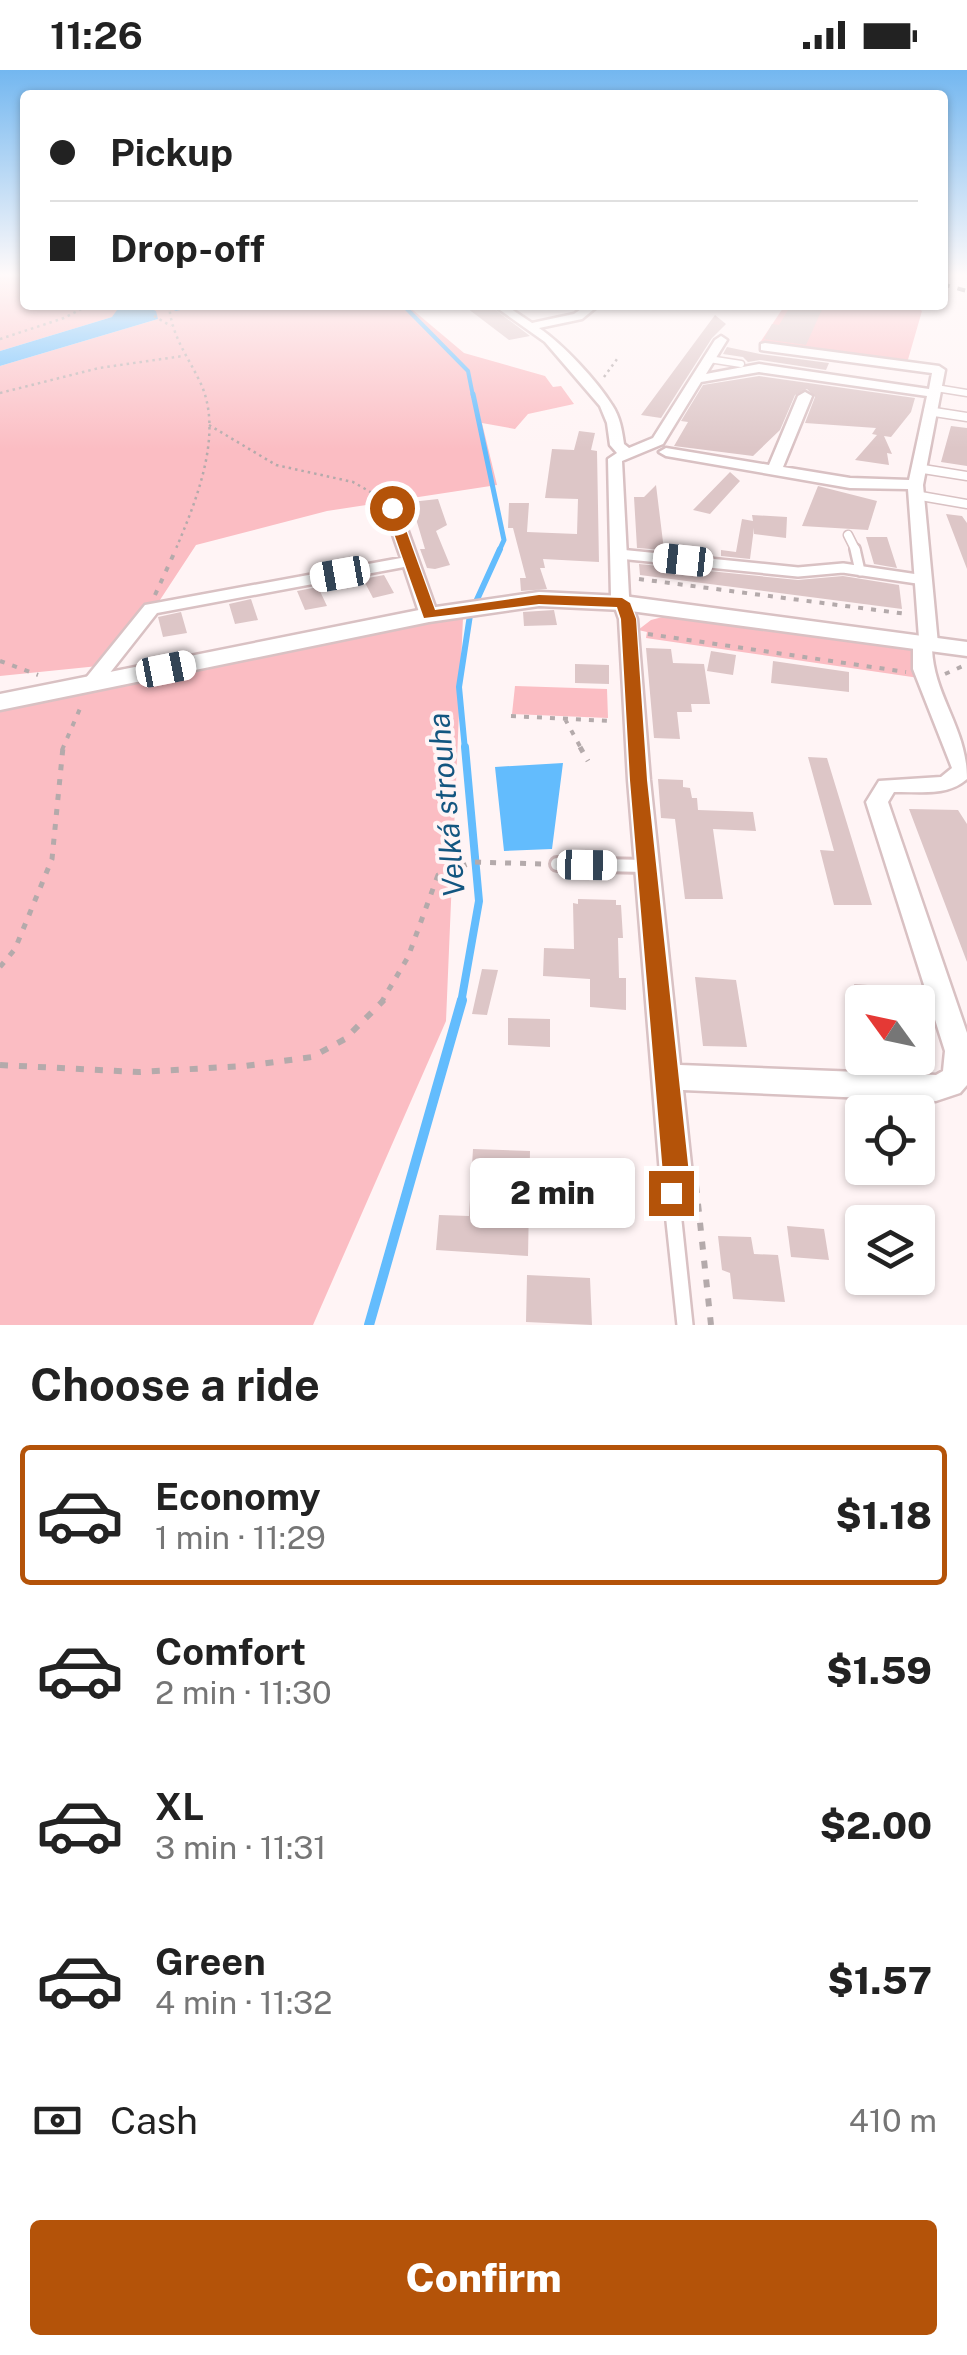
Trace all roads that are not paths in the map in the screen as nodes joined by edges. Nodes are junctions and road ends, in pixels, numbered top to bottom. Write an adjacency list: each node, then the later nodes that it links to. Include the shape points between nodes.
1 (535, 332): 12 (street, via 606,405)
2 (721, 340): 4 (street)
3 (765, 347): 7 (street, via 939,370)
4 (709, 359): 5 (lane); 6 (street)
5 (741, 364)
6 (696, 379): 7 (street, via 759,368); 12 (street, via 658,441)
7 (934, 391): 8 (lane); 10 (street)
8 (967, 393)
9 (805, 396): 14 (street)
10 (928, 411): 11 (lane); 16 (street)
11 (967, 417)
12 (625, 452): 20 (street, via 614,464)
13 (666, 452): 14 (street)
14 (774, 470): 16 (street, via 850,483)
15 (967, 476): 16 (lane)
16 (915, 483): 17 (lane); 23 (street)
17 (967, 504)
18 (392, 508): 21 (street)
19 (848, 535): 22 (lane)
20 (619, 554): 22 (lane); 24 (street)
21 (410, 561): 25 (street); 28 (street, via 151,609)
22 (860, 572): 23 (lane)
23 (924, 580): 26 (street)
24 (622, 603): 25 (street, via 556,599); 26 (street); 31 (street)
25 (429, 615): 28 (street)
26 (926, 634): 27 (street); 32 (street, via 926,675 962,759 960,776 940,784 892,784 877,802 959,1051 958,1076 936,1088)
27 (967, 648)
28 (91, 684): 29 (street)
29 (0, 702)
30 (557, 864): 31 (lane)
31 (646, 866): 32 (street)
32 (666, 1077): 33 (street)
33 (676, 1174): 34 (lane, via 671,1193)
34 (685, 1325)

